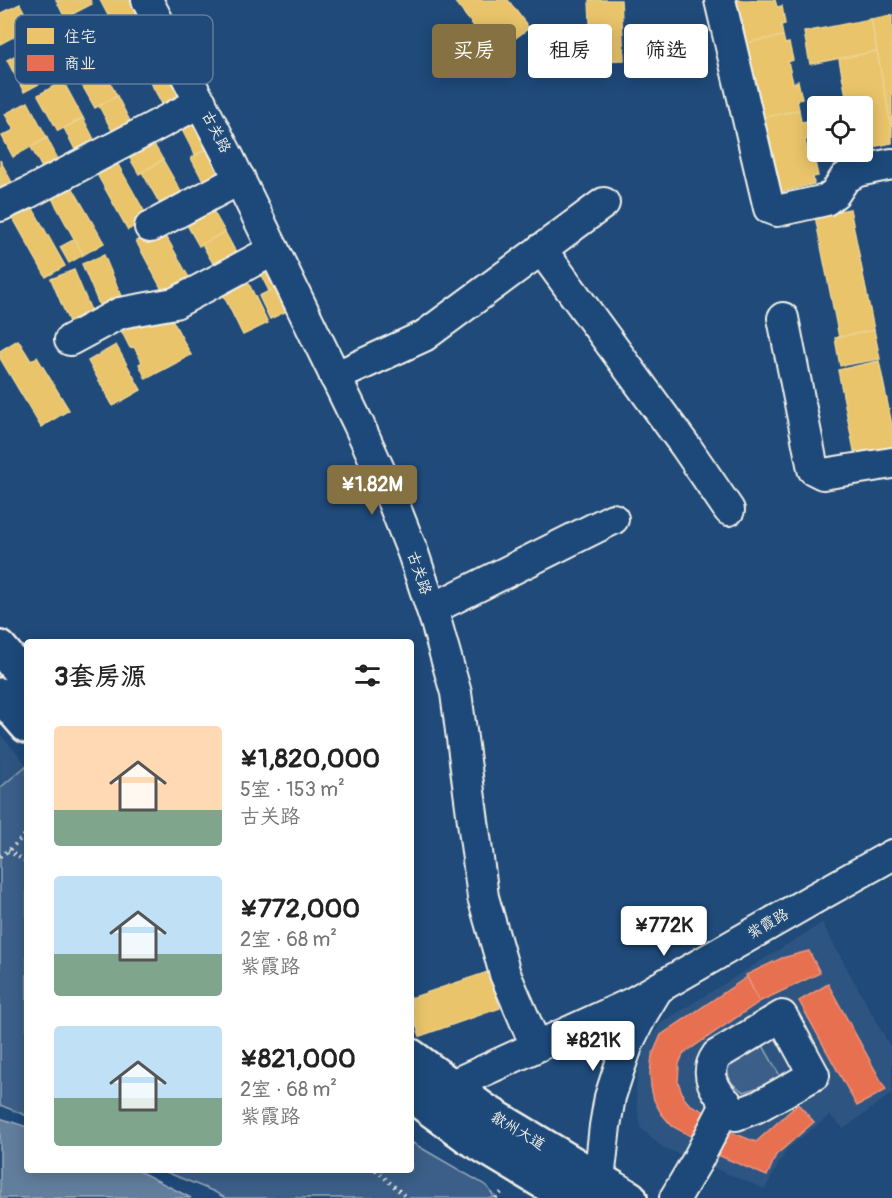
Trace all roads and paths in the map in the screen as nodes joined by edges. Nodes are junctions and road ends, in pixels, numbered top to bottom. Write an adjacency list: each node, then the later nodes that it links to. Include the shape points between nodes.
1 (147, 0): 3 (street, 古关路)
2 (720, 0): 6 (street, via 769,208 777,211 826,200 845,178)
3 (155, 15)
4 (191, 84): 5 (street, 古关路)
5 (201, 102): 7 (street, 古关路); 9 (street)
6 (892, 164)
7 (240, 179): 10 (street); 12 (street, 古关路)
8 (604, 203): 11 (street)
9 (0, 206)
10 (150, 227)
11 (541, 249): 15 (street, via 424,336); 17 (street)
12 (274, 250): 14 (street, via 175,303 120,313); 15 (street, 古关路)
13 (783, 318): 16 (street, via 813,469 823,474)
14 (70, 340)
15 (335, 376): 19 (street, 古关路, via 387,487)
16 (892, 463)
17 (729, 510)
18 (613, 519): 19 (street)
19 (432, 609): 28 (street, 古关路, via 456,693 483,897 505,974)
20 (0, 648): 21 (highway)
21 (24, 676)
22 (24, 836): 23 (path)
23 (9, 851): 25 (path); 26 (path)
24 (892, 855): 27 (street, 紫霞路)
25 (0, 856)
26 (24, 860)
27 (658, 988): 28 (street, 紫霞路); 34 (street, via 629,1041 619,1069)
28 (536, 1047): 30 (street, 紫霞路)
29 (414, 1058): 30 (highway, 歙州大道)
30 (450, 1086): 34 (highway, 歙州大道)
31 (414, 1097): 36 (highway, 歙州大道, via 467,1136)
32 (727, 1103): 38 (street)
33 (379, 1173): 35 (path)
34 (593, 1189): 37 (highway, 歙州大道)
35 (407, 1198)
36 (570, 1198)
37 (630, 1198)
38 (675, 1198)

